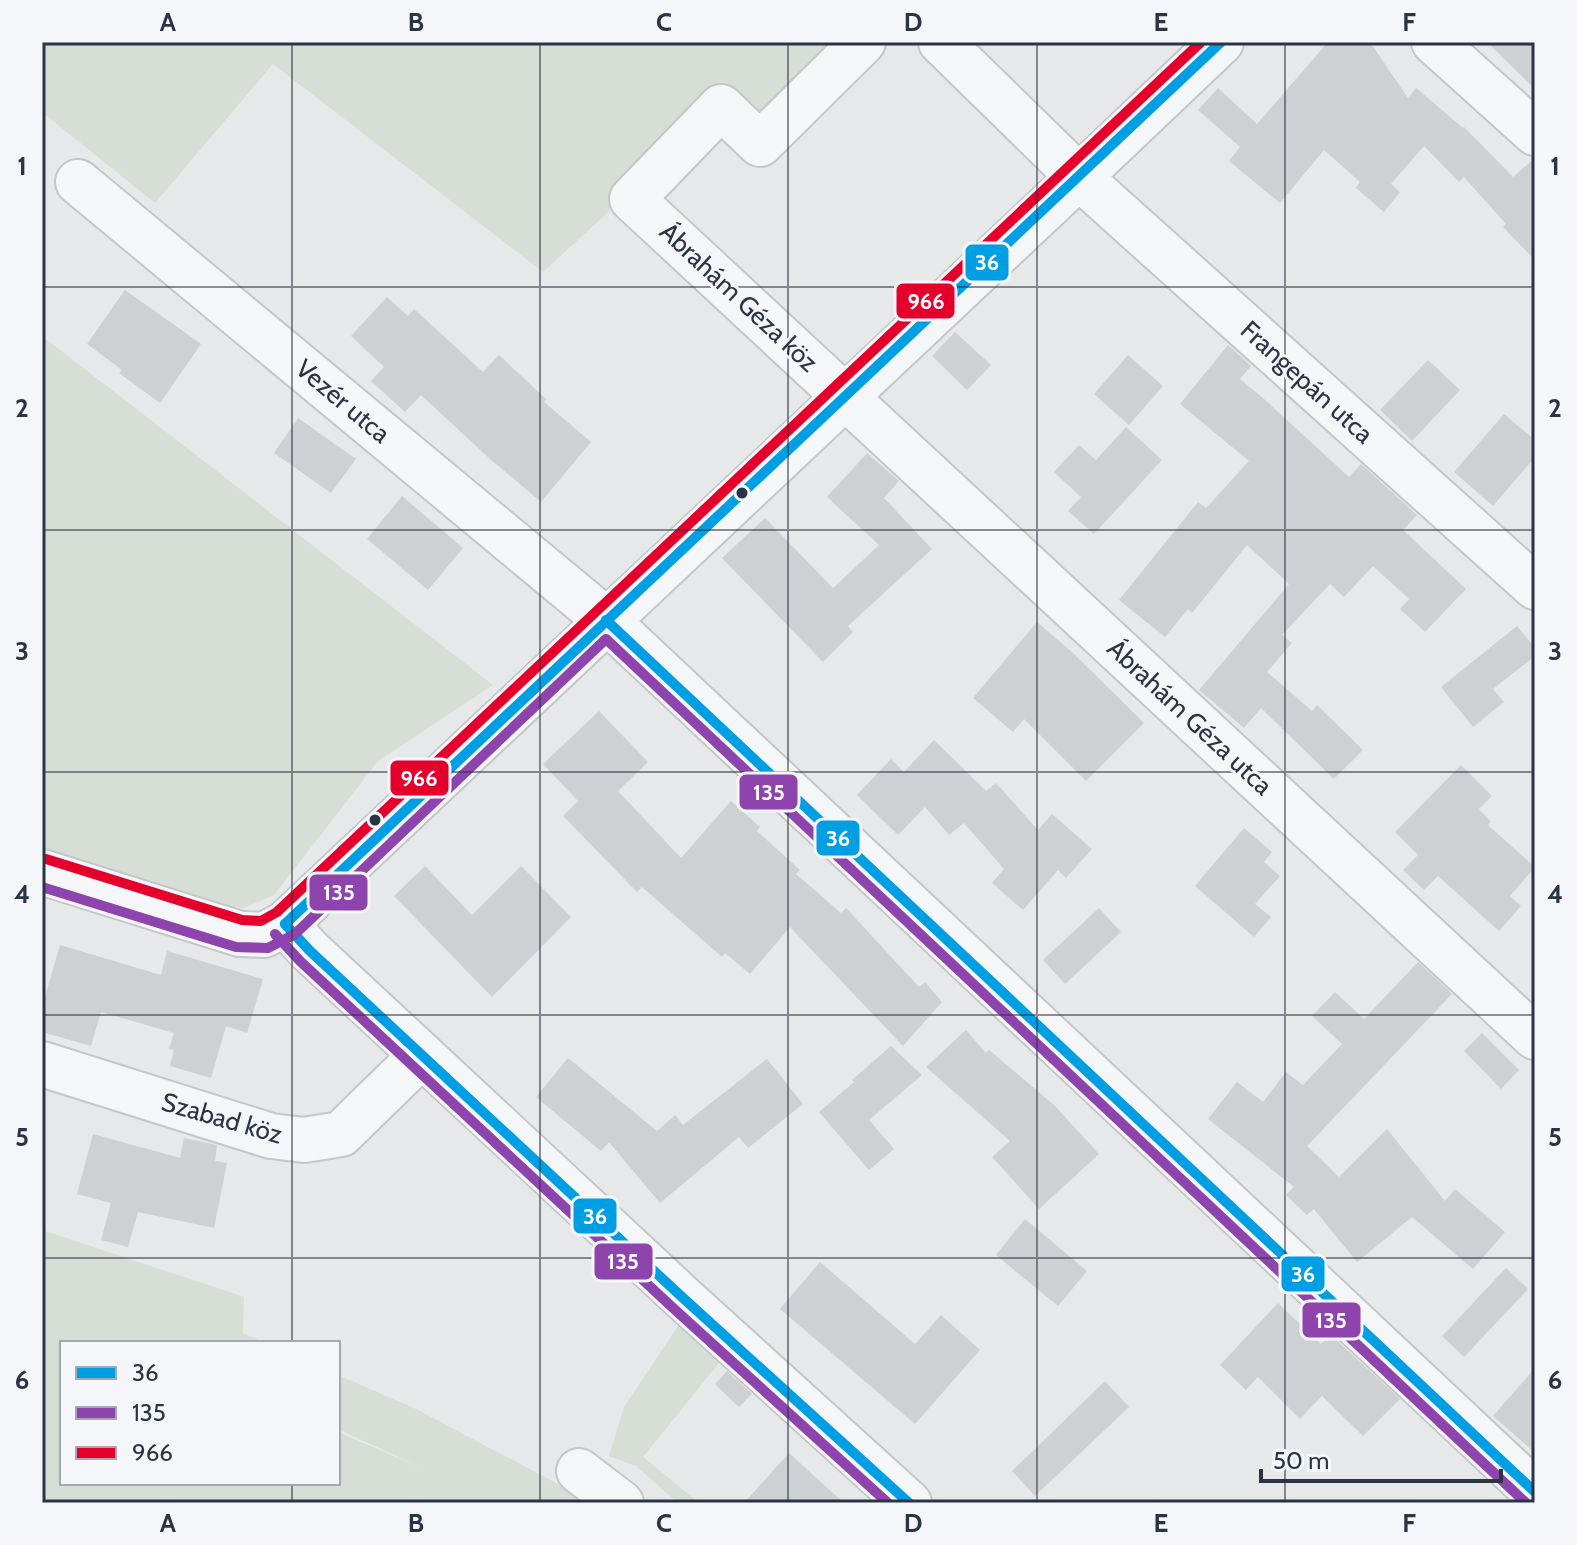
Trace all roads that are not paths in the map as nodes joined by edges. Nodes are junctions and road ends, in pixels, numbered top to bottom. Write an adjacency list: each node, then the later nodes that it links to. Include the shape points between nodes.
1 (863, 42): 8 (street, Ábrahám Géza köz, via 760,144 721,107 632,199)
2 (941, 42): 6 (street, Frangepán utca)
3 (1221, 42): 6 (street)
4 (1434, 42): 5 (street)
5 (1535, 133)
6 (1079, 177): 8 (street); 9 (street, Frangepán utca)
7 (78, 182): 10 (street, Vezér utca)
8 (845, 396): 10 (street); 13 (street, Ábrahám Géza utca)
9 (1535, 587)
10 (606, 620): 12 (street); 17 (street, Vezér utca)
11 (42, 872): 12 (street, via 240,934 264,935)
12 (285, 924): 14 (street)
13 (1535, 1037)
14 (422, 1055): 15 (street, Szabad köz, via 341,1134 304,1140 271,1136); 19 (street)
15 (42, 1064)
16 (579, 1471): 18 (street)
17 (1535, 1492)
18 (621, 1503)
19 (909, 1503)

